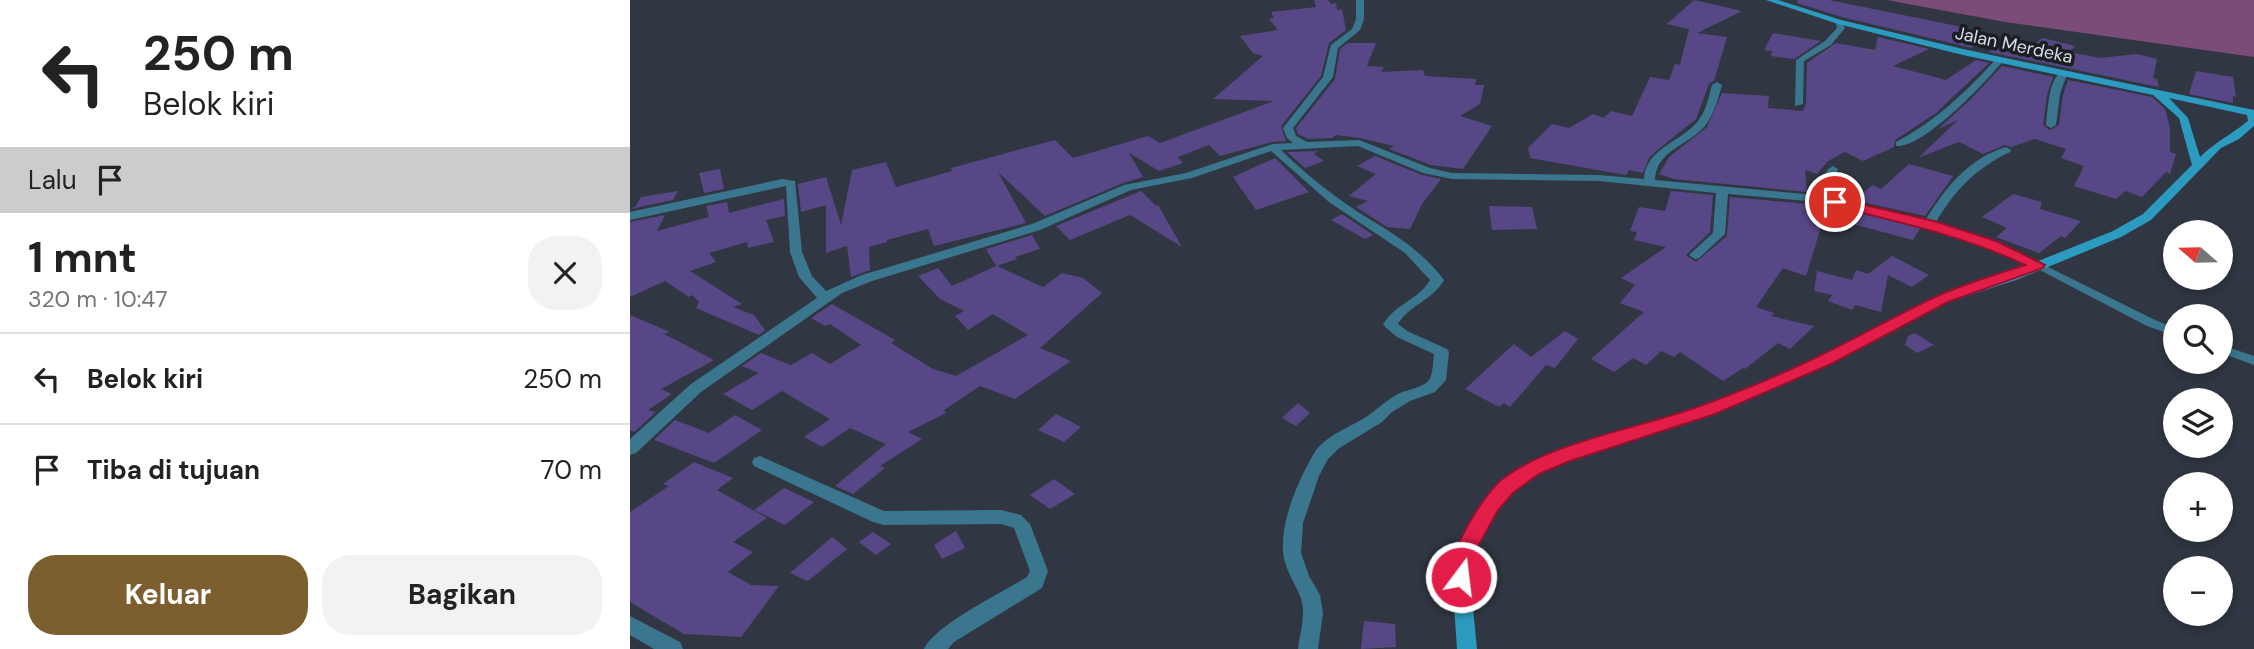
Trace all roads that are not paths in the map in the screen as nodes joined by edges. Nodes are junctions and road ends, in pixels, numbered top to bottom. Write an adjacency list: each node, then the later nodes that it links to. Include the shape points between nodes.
1 (1360, 0): 12 (street, via 1356,30 1334,47 1328,76 1288,128 1292,138)
2 (1770, 0): 3 (street, Jalan Merdeka)
3 (1839, 22): 4 (street, Jalan Merdeka); 8 (street, via 1837,35 1800,60)
4 (2000, 60): 5 (street, Jalan Merdeka); 11 (street, via 1916,137)
5 (2062, 74): 7 (street, Jalan Merdeka); 10 (street)
6 (1717, 85): 17 (street, via 1708,115 1695,130 1657,156)
7 (2153, 92): 9 (street, Jalan Merdeka); 15 (street, via 2170,102 2189,123)
8 (1798, 104)
9 (2253, 113): 15 (street, via 2248,128 2217,146)
10 (2051, 125)
11 (1900, 144)
12 (1306, 146): 13 (street); 17 (street, via 1359,143 1427,171 1452,176)
13 (1273, 147): 24 (street, via 1188,176 1128,187 1036,227 867,278); 33 (street, via 1343,207 1397,242 1437,280 1431,291 1390,325 1442,352 1438,380 1332,445 1321,455 1302,497 1292,553 1313,613)
14 (2006, 150): 21 (street, via 1963,174)
15 (2198, 167): 23 (street, via 2147,217)
16 (1833, 169): 19 (street)
17 (1649, 182): 18 (street)
18 (1721, 191): 19 (street); 22 (street, via 1719,234)
19 (1819, 199): 21 (street)
20 (630, 216): 24 (street, via 791,183 796,252 806,278)
21 (1929, 223): 23 (street)
22 (1695, 255)
23 (2038, 265): 25 (lane); 34 (street, via 1943,299 1825,360 1709,410 1532,469 1491,504 1466,550 1461,577)
24 (824, 297): 28 (street, via 696,388)
25 (2163, 328)
26 (2233, 353): 27 (lane)
27 (2254, 361)
28 (630, 450)
29 (760, 462): 32 (street, via 873,515 897,519 1001,517 1021,524 1039,571 1035,582 959,628)
30 (630, 625): 31 (street)
31 (673, 649)
32 (934, 649)
33 (1308, 649)
34 (1467, 649)

